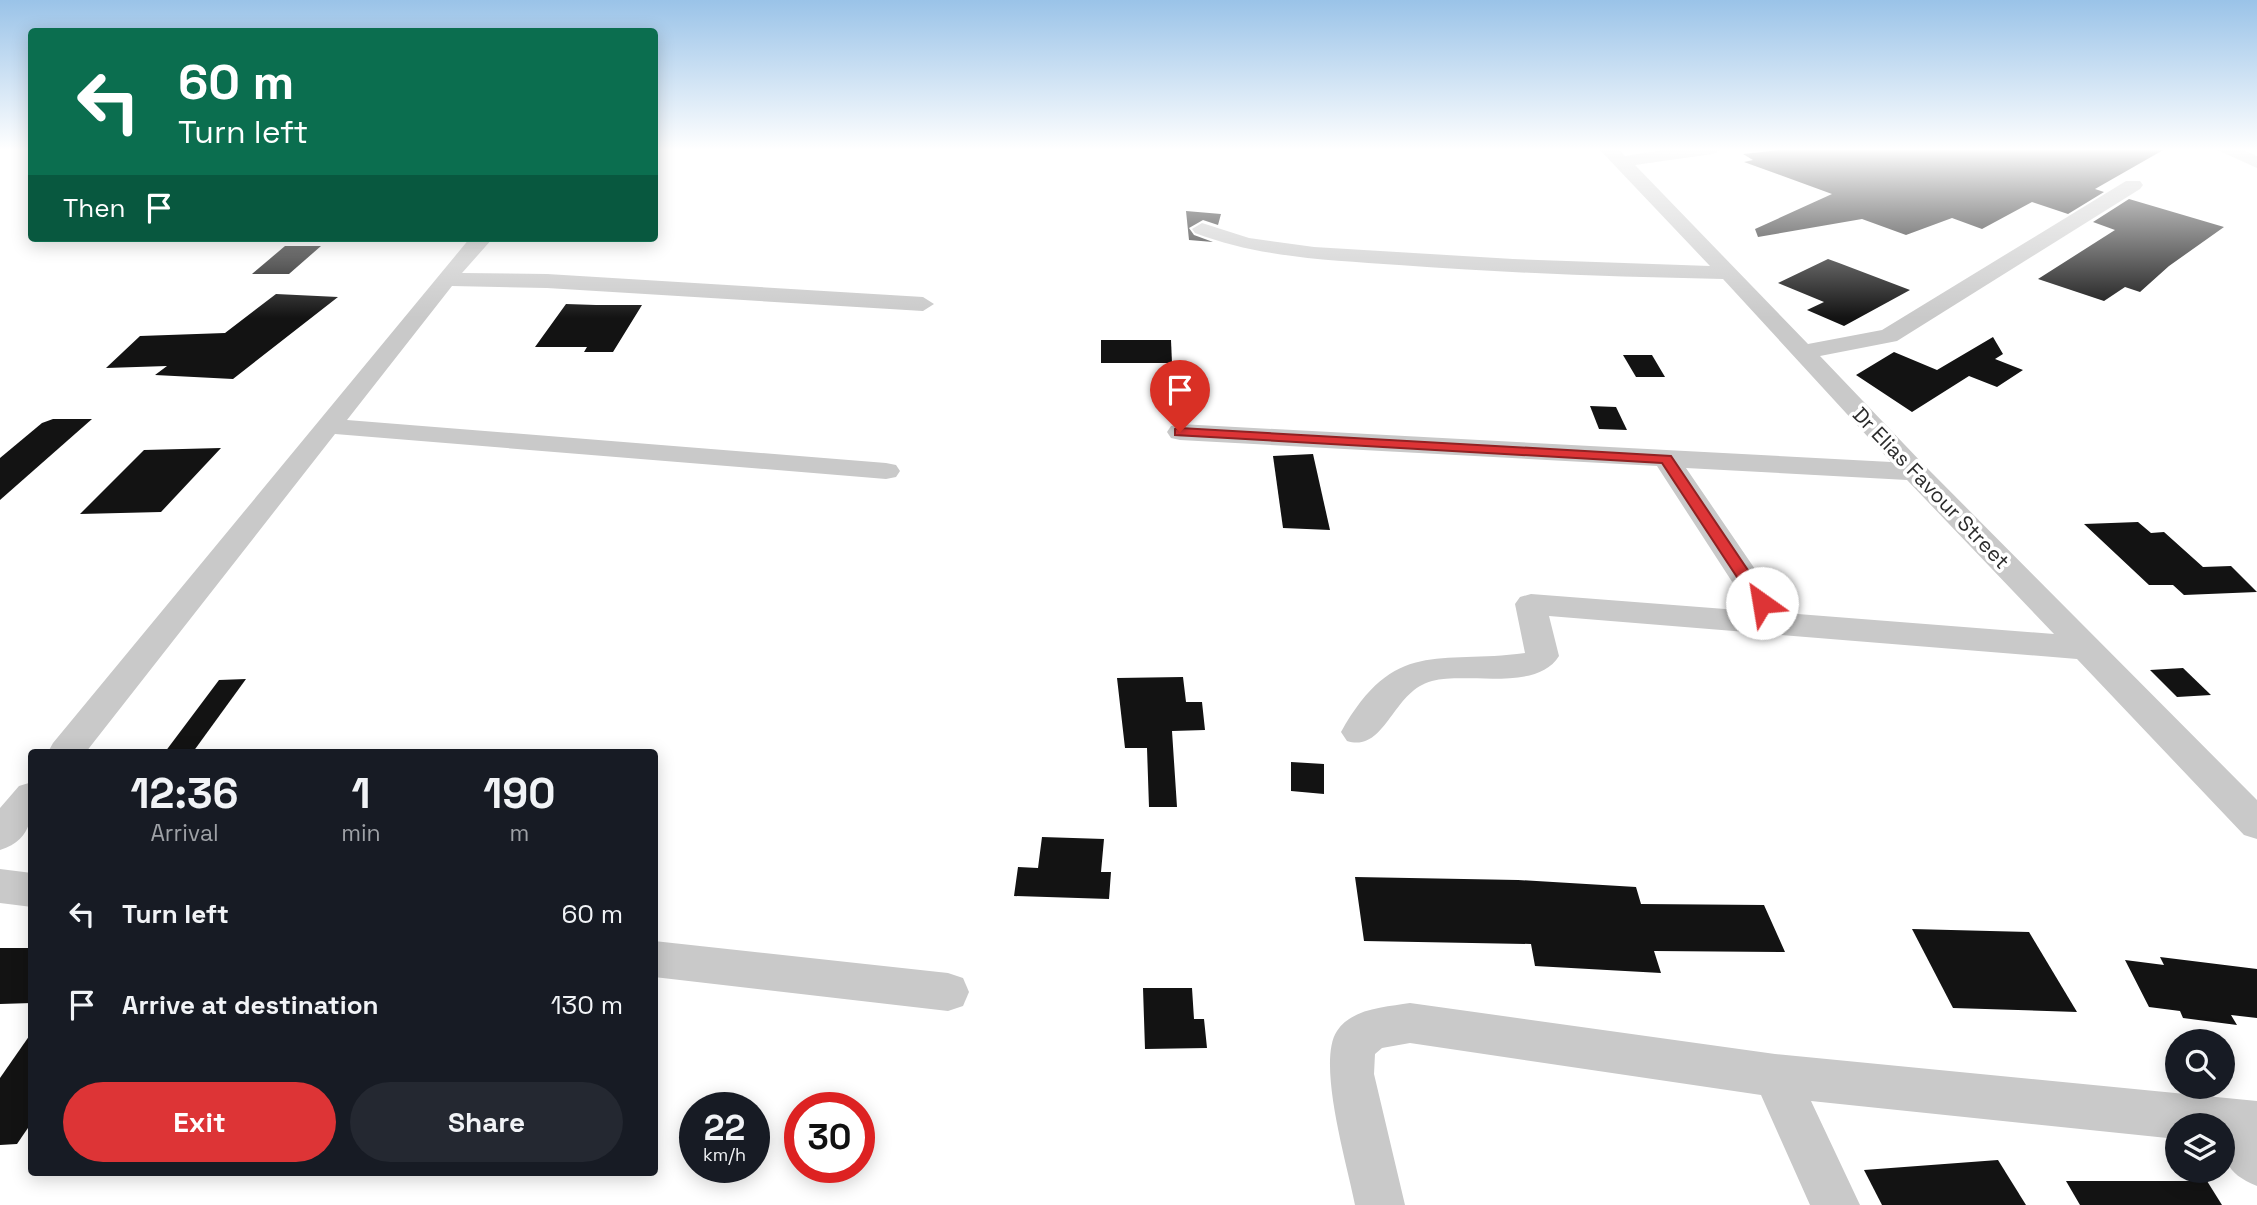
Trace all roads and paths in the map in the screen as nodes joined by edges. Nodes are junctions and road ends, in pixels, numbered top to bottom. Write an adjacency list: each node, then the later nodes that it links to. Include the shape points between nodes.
1 (1661, 205): 5 (street, Dr Elias Favour Street)
2 (2100, 205): 8 (street, via 1889,336)
3 (1202, 229): 5 (street, via 1232,242 1285,251 1552,269)
4 (479, 242): 6 (street)
5 (1729, 274): 8 (street, Dr Elias Favour Street)
6 (446, 279): 7 (street); 9 (street)
7 (923, 304)
8 (1803, 352): 13 (street, Dr Elias Favour Street)
9 (328, 426): 12 (street); 17 (street)
10 (1180, 432): 11 (street)
11 (1666, 459): 13 (street); 14 (street)
12 (886, 471)
13 (1914, 472): 15 (street, Dr Elias Favour Street)
14 (1774, 622): 15 (street); 16 (street, via 1531,604 1542,656 1536,662 1438,669 1409,677 1383,700)
15 (2084, 648): 19 (street, Dr Elias Favour Street)
16 (1359, 733)
17 (68, 749)
18 (28, 801): 20 (street)
19 (2257, 824)
20 (0, 835)
21 (0, 886): 22 (street)
22 (28, 890)
23 (658, 959): 24 (street)
24 (948, 992)
25 (1775, 1076): 26 (street); 28 (street, via 1410,1023 1372,1030 1353,1044 1351,1074); 29 (street)
26 (2241, 1122): 27 (street)
27 (2257, 1162)
28 (1380, 1205)
29 (1835, 1205)

